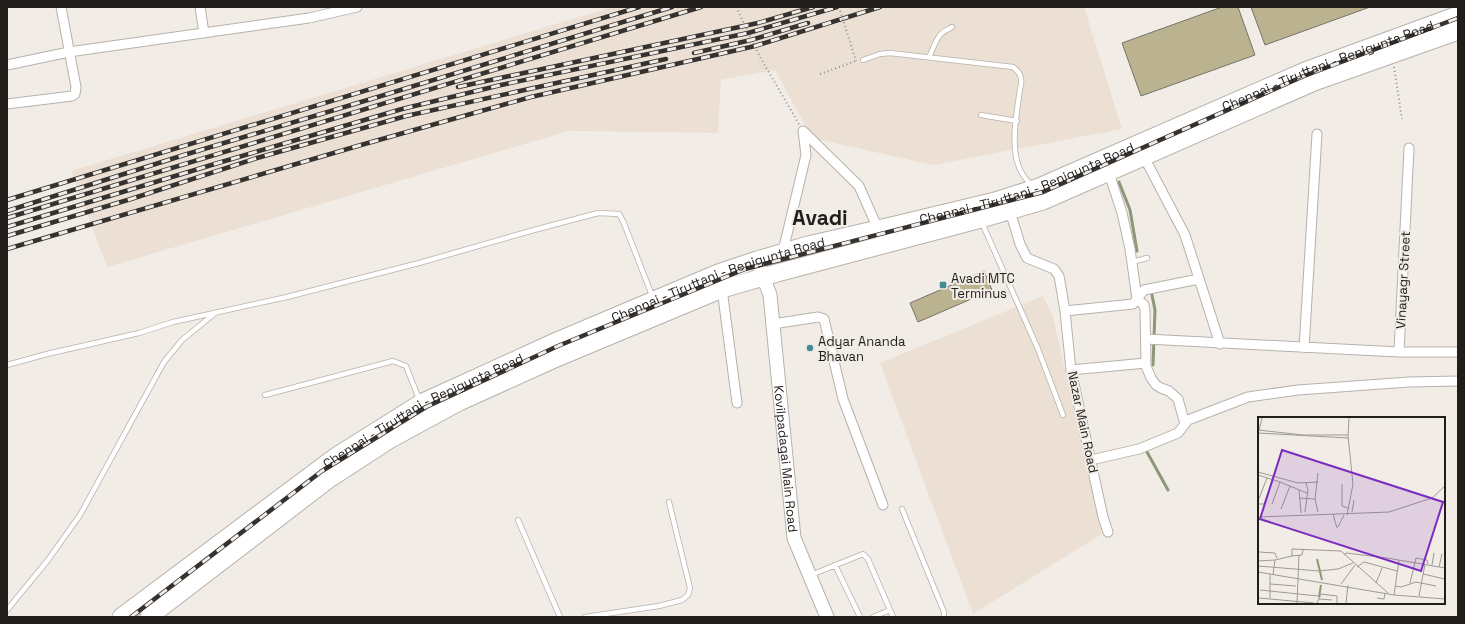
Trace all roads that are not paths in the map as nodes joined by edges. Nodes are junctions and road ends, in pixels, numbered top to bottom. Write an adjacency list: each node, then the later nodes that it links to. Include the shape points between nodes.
1 (61, 7): 9 (street)
2 (200, 7): 7 (street)
3 (357, 7): 7 (street, via 309,18)
4 (1458, 15): 8 (highway, Chennai - Tiruttani - Renigunta Road)
5 (952, 27): 10 (lane, via 941,34)
6 (1458, 31): 8 (highway, Chennai - Tiruttani - Renigunta Road)
7 (204, 33): 9 (street)
8 (1388, 50): 18 (highway, Chennai - Tiruttani - Renigunta Road); 20 (highway, Chennai - Tiruttani - Renigunta Road, via 1306,72)
9 (69, 52): 12 (street); 13 (street, via 75,94)
10 (929, 57): 11 (lane, via 890,53); 15 (lane, via 1013,67 1018,70 1021,78)
11 (863, 60)
12 (7, 65)
13 (7, 104)
14 (981, 115): 15 (lane)
15 (1017, 121): 20 (lane, via 1016,158 1023,176)
16 (1317, 134): 38 (street)
17 (1409, 148): 39 (street, Vinayagr Street)
18 (1144, 157): 19 (highway, Chennai - Tiruttani - Renigunta Road); 29 (street, via 1185,235)
19 (1109, 172): 21 (highway, Chennai - Tiruttani - Renigunta Road, via 1043,201); 27 (street, via 1122,213)
20 (1033, 189): 22 (highway, Chennai - Tiruttani - Renigunta Road)
21 (1010, 211): 22 (highway, Chennai - Tiruttani - Renigunta Road); 33 (street, Nazar Main Road, via 1027,258 1054,269 1059,276)
22 (978, 212): 23 (highway, Chennai - Tiruttani - Renigunta Road); 28 (highway, Chennai - Tiruttani - Renigunta Road); 48 (lane)
23 (878, 229): 24 (highway, Chennai - Tiruttani - Renigunta Road); 24 (street, via 859,186 803,131 806,155)
24 (783, 251): 26 (highway, Chennai - Tiruttani - Renigunta Road)
25 (1147, 258): 27 (lane)
26 (758, 260): 28 (main road, Kovilpadagai Main Road); 30 (highway, Chennai - Tiruttani - Renigunta Road)
27 (1132, 262): 31 (street)
28 (764, 277): 30 (highway, Chennai - Tiruttani - Renigunta Road); 35 (main road, Kovilpadagai Main Road, via 770,295)
29 (1199, 279): 31 (street, via 1144,290); 37 (street)
30 (720, 281): 32 (highway, Chennai - Tiruttani - Renigunta Road); 47 (street)
31 (1135, 301): 33 (street); 36 (street, via 1144,305)
32 (656, 308): 34 (lane, via 619,214 598,213 419,263); 46 (highway, Chennai - Tiruttani - Renigunta Road, via 557,341); 53 (highway, Chennai - Tiruttani - Renigunta Road, via 552,360 459,402 389,440)
33 (1065, 311): 43 (street, Nazar Main Road)
34 (216, 313): 42 (lane); 59 (lane, via 182,340 164,362 80,515 48,560)
35 (772, 324): 52 (street, via 818,317 824,319 843,399); 58 (main road, Kovilpadagai Main Road, via 794,538)
36 (1149, 339): 37 (street); 41 (street)
37 (1220, 344): 38 (street)
38 (1304, 348): 39 (street)
39 (1399, 352): 40 (street)
40 (1458, 352)
41 (1146, 363): 43 (street); 49 (street, via 1156,385 1174,394 1178,399)
42 (7, 365)
43 (1071, 370): 50 (street, Nazar Main Road)
44 (1458, 381): 49 (street, via 1298,390 1248,397 1188,420)
45 (266, 395): 46 (lane, via 393,361 406,366)
46 (421, 403): 53 (highway, Chennai - Tiruttani - Renigunta Road, via 335,457)
47 (737, 403)
48 (1064, 414)
49 (1185, 424): 50 (street, via 1178,433 1139,449)
50 (1091, 460): 56 (street, Nazar Main Road)
51 (669, 502): 64 (lane, via 690,588 688,595 682,600 659,606)
52 (883, 504)
53 (281, 506): 61 (highway, Chennai - Tiruttani - Renigunta Road, via 188,567); 62 (highway, Chennai - Tiruttani - Renigunta Road)
54 (902, 509): 69 (lane)
55 (518, 520): 63 (lane)
56 (1108, 532)
57 (835, 564): 58 (lane); 60 (lane, via 863,554 868,559); 66 (lane)
58 (810, 575): 65 (main road, Kovilpadagai Main Road)
59 (7, 610)
60 (890, 610): 67 (lane); 68 (lane)
61 (121, 617)
62 (149, 617)
63 (560, 617)
64 (585, 617)
65 (827, 617)
66 (860, 617)
67 (874, 617)
68 (893, 617)
69 (944, 617)

